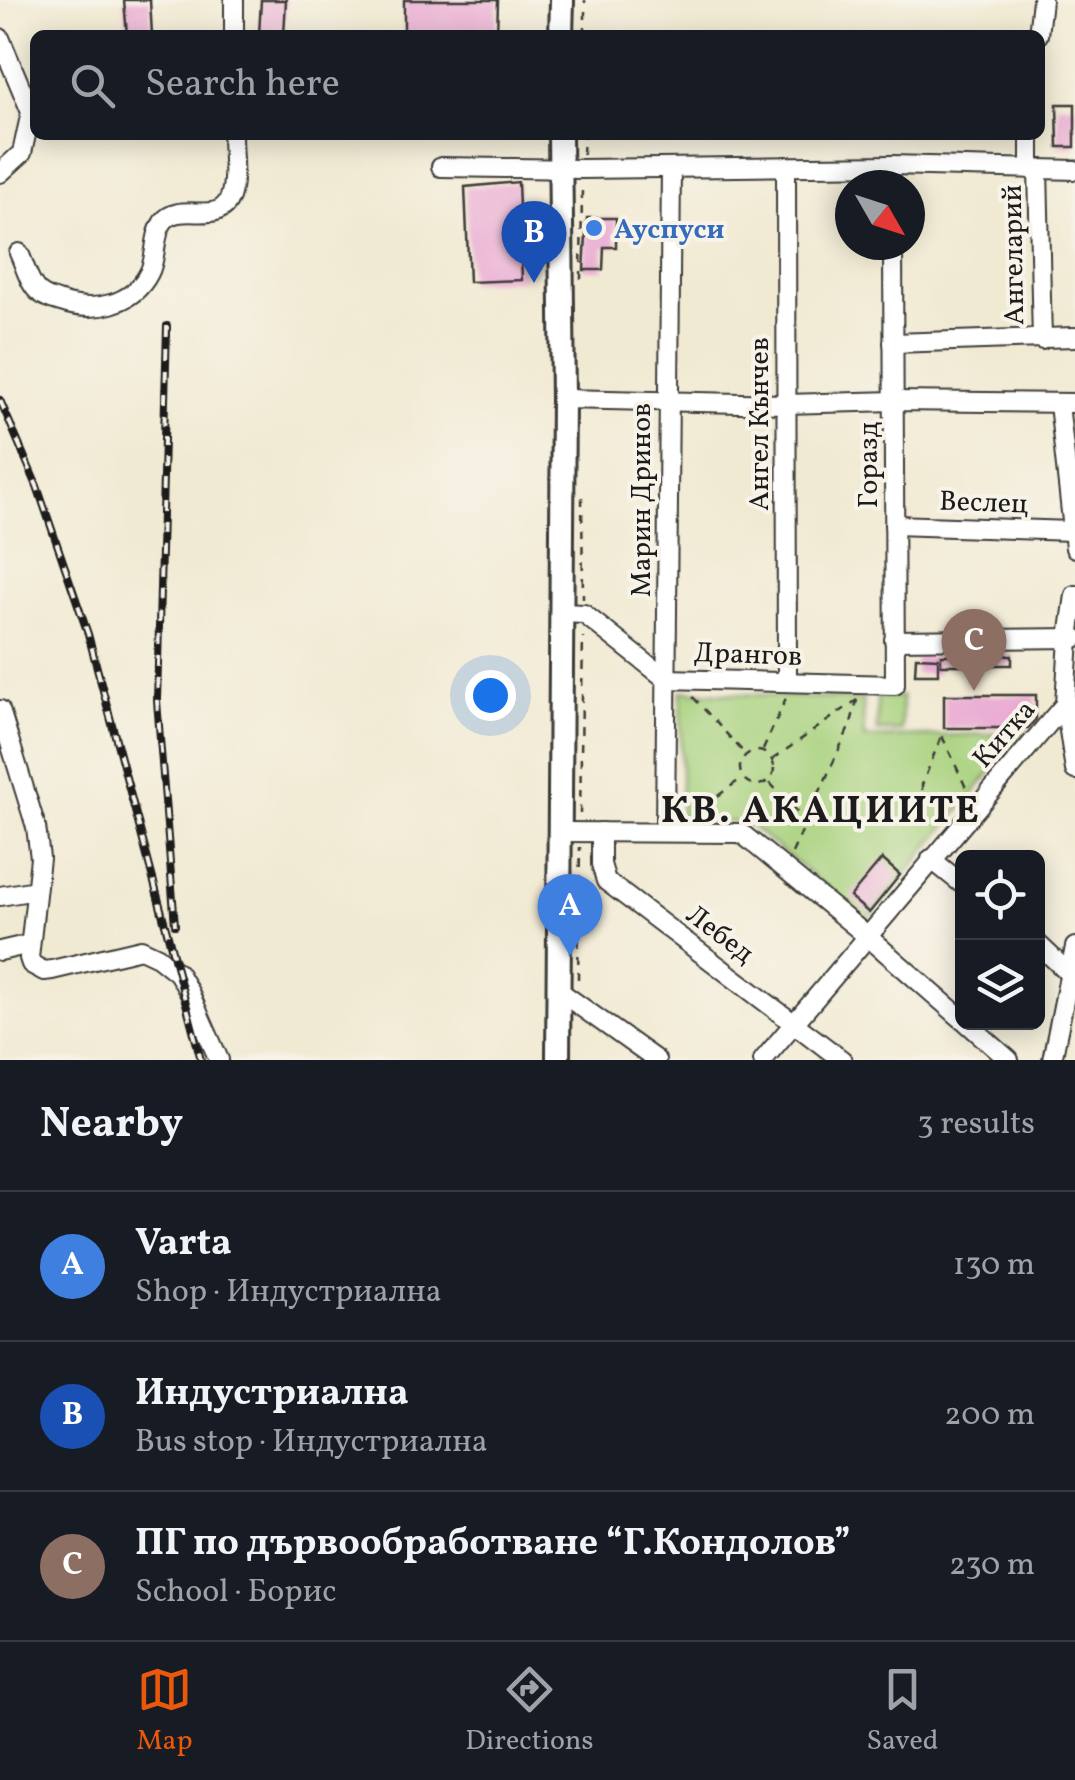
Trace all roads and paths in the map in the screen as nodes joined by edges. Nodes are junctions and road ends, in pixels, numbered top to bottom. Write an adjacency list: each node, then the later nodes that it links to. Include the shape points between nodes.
1 (234, 0): 5 (street)
2 (562, 0): 6 (main road)
3 (585, 0): 7 (path)
4 (1042, 0): 8 (street)
5 (234, 30)
6 (561, 30)
7 (584, 30)
8 (1039, 30)
9 (0, 38): 10 (street)
10 (30, 110)
11 (30, 117): 23 (street, via 22,153)
12 (232, 140): 24 (street, via 228,203 166,218 150,271 117,302 94,309 45,297)
13 (560, 140): 18 (main road)
14 (1031, 140): 20 (street, Ангеларий)
15 (892, 165): 16 (street); 20 (street); 21 (street)
16 (786, 166): 19 (street); 33 (street, Ангел Кънчев)
17 (441, 167): 18 (street)
18 (559, 168): 19 (street); 29 (main road)
19 (671, 168): 31 (street, Марин Дринов)
20 (1034, 169): 22 (street); 27 (street, Ангеларий)
21 (892, 170)
22 (1075, 170)
23 (0, 173)
24 (19, 252)
25 (893, 260): 28 (street, Горазд)
26 (1075, 337): 27 (street)
27 (1042, 340): 28 (street)
28 (893, 343): 30 (street, Горазд)
29 (562, 399): 31 (street); 37 (main road)
30 (895, 401): 32 (street); 33 (street); 34 (street, Горазд)
31 (668, 403): 33 (street); 40 (street, Марин Дринов)
32 (1067, 403): 35 (street)
33 (785, 404): 41 (street, Ангел Кънчев)
34 (894, 526): 35 (street, Веслец); 39 (street, Горазд)
35 (1074, 540)
36 (1075, 595): 38 (street)
37 (562, 613): 40 (street, Дрангов, via 584,614); 54 (main road)
38 (1072, 638): 39 (street); 43 (street)
39 (894, 640): 42 (street, Горазд)
40 (672, 679): 41 (street, Дрангов); 46 (path); 56 (street, Марин Дринов)
41 (790, 682): 42 (street, Дрангов); 45 (path)
42 (895, 685)
43 (1064, 704): 48 (street); 51 (street, Китка)
44 (0, 710): 60 (street, via 36,827)
45 (762, 752): 46 (path); 47 (path)
46 (746, 756): 49 (path)
47 (772, 760): 50 (path); 52 (path, via 858,700)
48 (1075, 770)
49 (743, 777): 50 (path, via 752,784); 56 (path)
50 (768, 781): 52 (path)
51 (975, 808): 53 (path, via 942,734 922,785); 57 (street, Китка)
52 (806, 822): 58 (path)
53 (924, 822)
54 (559, 832): 55 (street); 68 (main road)
55 (602, 832): 56 (street); 70 (street, Лебед, via 606,880)
56 (667, 832): 58 (street, via 741,834)
57 (931, 859): 59 (street); 62 (street, Китка)
58 (785, 869): 62 (street)
59 (955, 878)
60 (36, 890): 61 (street); 63 (street)
61 (0, 896)
62 (867, 936): 69 (street); 70 (street, Китка)
63 (30, 944): 66 (street); 72 (street, via 30,964 44,971 141,949 158,957 184,983)
64 (1075, 947): 67 (street)
65 (1045, 950): 67 (street)
66 (0, 951)
67 (1073, 978): 78 (street)
68 (559, 991): 73 (main road); 74 (street)
69 (955, 1013)
70 (794, 1022): 75 (street, Китка); 76 (street, Лебед)
71 (975, 1030): 77 (street)
72 (219, 1060)
73 (558, 1060)
74 (656, 1060)
75 (764, 1060)
76 (842, 1060)
77 (1010, 1060)
78 (1052, 1060)

